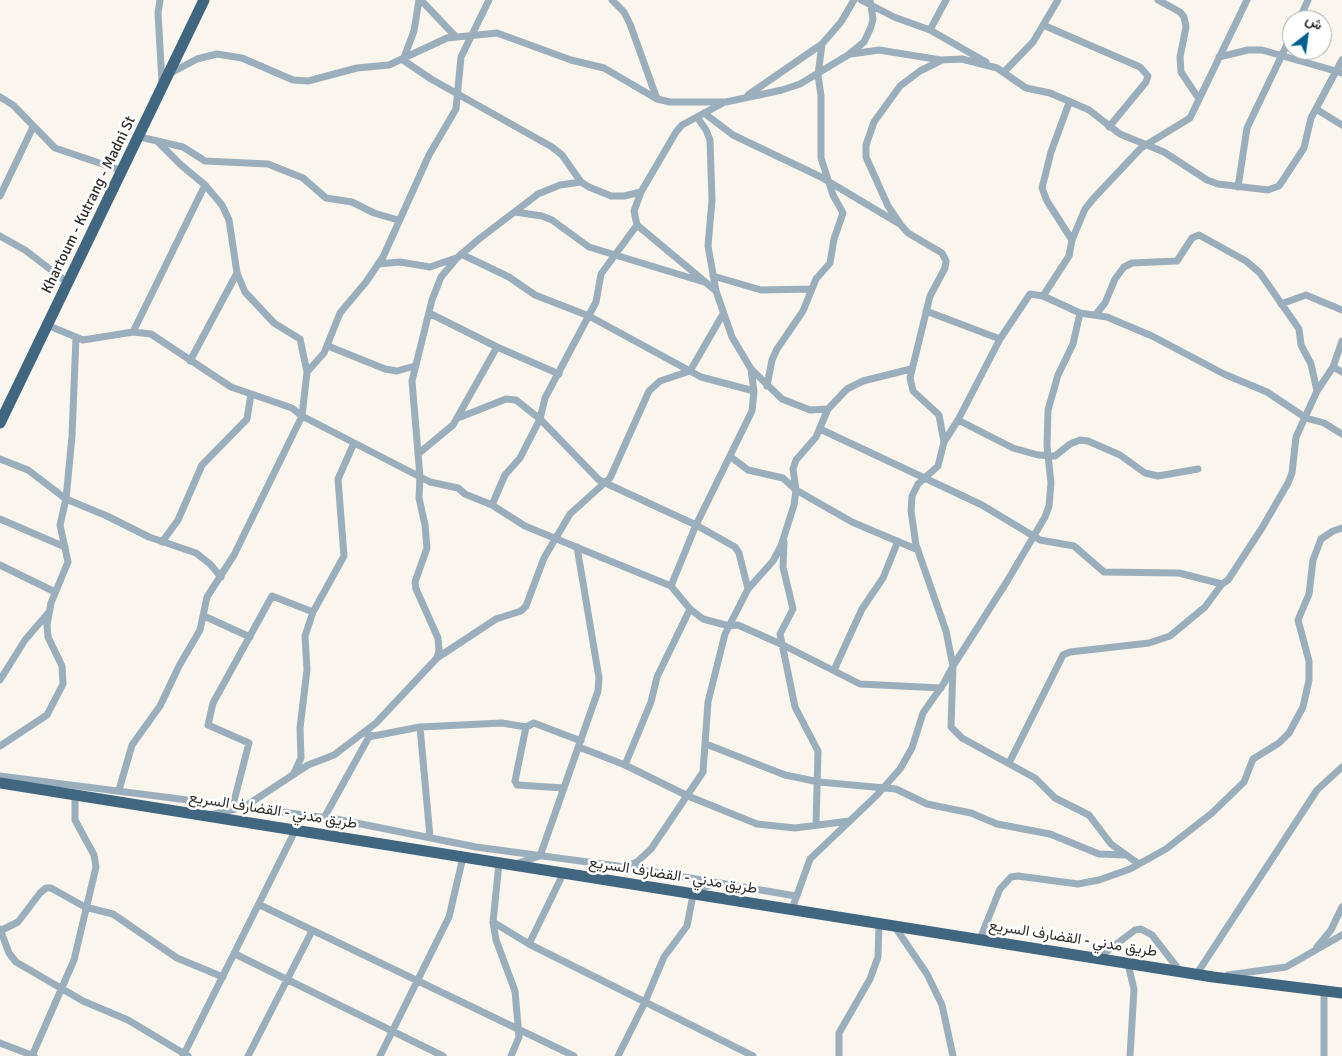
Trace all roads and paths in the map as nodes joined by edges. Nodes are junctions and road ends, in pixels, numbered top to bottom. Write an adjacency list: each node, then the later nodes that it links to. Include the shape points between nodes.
1 (160, 0): 29 (street)
2 (204, 0): 27 (highway, Khartoum - Kutrang - Madni St)
3 (420, 0): 16 (street); 21 (street, via 414,31)
4 (490, 0): 15 (street)
5 (612, 0): 33 (street, via 630,24)
6 (854, 0): 17 (street)
7 (861, 0): 12 (street)
8 (946, 0): 14 (street)
9 (1058, 0): 13 (street)
10 (1158, 0): 34 (street, via 1184,17 1186,27 1180,57 1181,72)
11 (1247, 0): 19 (street)
12 (871, 3): 14 (street); 18 (street, via 873,20 868,34)
13 (1043, 25): 25 (street, via 1033,42); 42 (street, via 1140,67 1148,76)
14 (930, 30): 25 (street)
15 (473, 35): 16 (street); 30 (street, via 461,56); 33 (street, via 506,34 571,60 604,68)
16 (456, 37): 21 (street, via 436,42)
17 (822, 44): 28 (street); 32 (street)
18 (848, 56): 22 (street, via 879,50); 28 (street)
19 (1219, 57): 20 (street, via 1254,49); 34 (street)
20 (1282, 57): 50 (street, via 1247,128)
21 (403, 60): 27 (street, via 301,82 258,63 217,54 196,59); 30 (street)
22 (940, 60): 25 (street, via 962,59); 56 (street, via 907,79 880,111 868,134 866,157 888,206)
23 (1292, 60): 26 (street)
24 (1342, 60): 26 (street)
25 (1001, 70): 36 (street, via 1026,88 1050,93)
26 (1338, 73): 37 (street)
27 (169, 74): 29 (highway, Khartoum - Kutrang - Madni St)
28 (818, 75): 32 (street, via 782,90); 48 (street, via 821,158)
29 (163, 88): 43 (highway, Khartoum - Kutrang - Madni St)
30 (459, 95): 47 (street, via 552,147); 54 (street, via 456,109 429,155)
31 (0, 97): 41 (street, via 13,105)
32 (745, 97): 35 (street)
33 (657, 99): 35 (street)
34 (1199, 99): 45 (street, via 1190,118)
35 (726, 102): 38 (street)
36 (1069, 103): 42 (street, via 1089,110); 58 (street, via 1042,188)
37 (1316, 109): 40 (street); 50 (street, via 1304,148 1279,186 1268,190)
38 (704, 113): 39 (street); 48 (street, via 733,135)
39 (696, 117): 51 (street, via 676,132); 63 (street, via 710,140 712,200 708,246)
40 (1342, 125)
41 (33, 127): 46 (street, via 55,148); 52 (street)
42 (1109, 127): 45 (street)
43 (140, 137): 44 (street); 46 (highway, Khartoum - Kutrang - Madni St)
44 (157, 140): 49 (street); 54 (street, via 184,147 205,161 268,164 303,178 331,200 352,202)
45 (1149, 144): 50 (street, via 1207,180); 58 (street, via 1136,152 1093,198)
46 (123, 171): 65 (highway, Khartoum - Kutrang - Madni St)
47 (582, 182): 51 (street, via 611,196); 53 (street, via 549,188)
48 (829, 182): 56 (street); 66 (street, via 843,213 830,263)
49 (205, 185): 62 (street, via 229,220); 78 (street)
50 (1238, 187)
51 (641, 192): 55 (street, via 634,211)
52 (0, 196)
53 (515, 212): 59 (street); 60 (street, via 552,220 589,248)
54 (398, 220): 61 (street)
55 (637, 224): 60 (street); 64 (street)
56 (901, 225): 71 (street, via 908,233 942,252 946,260)
57 (0, 236): 65 (street)
58 (1072, 240): 68 (street, via 1069,256)
59 (459, 256): 61 (street, via 430,267 400,262); 72 (street, via 437,285); 76 (street, via 509,277 535,295)
60 (614, 256): 64 (street); 76 (street, via 601,274 598,296)
61 (378, 264): 82 (street, via 340,313)
62 (237, 274): 84 (street); 89 (street, via 254,304 274,323 300,339)
63 (713, 276): 66 (street, via 761,290); 67 (street)
64 (706, 283): 67 (street)
65 (68, 284): 77 (highway, Khartoum - Kutrang - Madni St)
66 (810, 289): 93 (street, via 802,311 772,360)
67 (716, 291): 74 (street)
68 (1043, 296): 73 (street); 80 (street, via 1030,294 1025,298)
69 (1281, 304): 70 (street, via 1306,295); 75 (street, via 1253,266 1195,235 1177,261 1132,263 1124,267); 95 (street, via 1298,329)
70 (1342, 310)
71 (926, 311): 80 (street); 87 (street)
72 (428, 313): 83 (street); 85 (street)
73 (1080, 313): 75 (street); 110 (street, via 1073,344 1058,375 1050,404 1046,424)
74 (723, 314): 88 (street); 90 (street)
75 (1096, 314): 100 (street, via 1152,336 1224,374 1267,392)
76 (589, 316): 90 (street); 92 (street)
77 (47, 325): 79 (street); 103 (highway, Khartoum - Kutrang - Madni St)
78 (133, 332): 79 (street, via 90,339); 84 (street, via 151,334)
79 (76, 337): 117 (street)
80 (1000, 339): 102 (street)
81 (1342, 341): 86 (street)
82 (328, 346): 85 (street, via 385,369 397,371); 89 (street)
83 (497, 348): 92 (street); 99 (street)
84 (190, 361): 96 (street, via 231,387)
85 (415, 366): 108 (street, via 412,382)
86 (1333, 367): 91 (street); 95 (street)
87 (912, 369): 97 (street, via 863,381 848,389); 106 (street, via 910,378 914,391 939,415)
88 (751, 370): 93 (street); 94 (street)
89 (307, 372): 98 (street)
90 (690, 372): 94 (street, via 713,382); 115 (street, via 660,382 649,392)
91 (1342, 372)
92 (559, 374): 101 (street, via 545,398)
93 (767, 386): 97 (street, via 797,406 810,410)
94 (754, 391): 109 (street, via 752,411)
95 (1318, 391): 100 (street)
96 (251, 394): 98 (street, via 292,408); 126 (street, via 247,419 202,465 178,520)
97 (828, 409): 104 (street)
98 (302, 416): 107 (street); 131 (street)
99 (458, 418): 101 (street, via 512,398); 108 (street)
100 (1306, 418): 105 (street, via 1324,423); 132 (street, via 1294,444 1288,483 1262,528 1228,580)
101 (540, 419): 115 (street, via 594,475); 118 (street, via 517,462 505,475)
102 (958, 420): 106 (street); 110 (street, via 1014,448)
103 (0, 422)
104 (820, 429): 114 (street); 116 (street, via 796,460 793,469)
105 (1342, 434)
106 (944, 442): 114 (street, via 938,466)
107 (354, 443): 113 (street); 138 (street, via 338,479 344,556)
108 (418, 454): 113 (street)
109 (732, 456): 116 (street, via 748,470 783,478); 120 (street)
110 (1048, 457): 112 (street, via 1080,440 1120,455 1145,474 1158,476); 122 (street, via 1051,483 1048,506)
111 (0, 459): 117 (street, via 28,470)
112 (1198, 469)
113 (420, 477): 118 (street, via 458,488 474,499); 143 (street, via 419,498 426,548 415,582 438,638)
114 (923, 479): 122 (street, via 982,505); 129 (street, via 912,496 911,511)
115 (606, 483): 120 (street); 123 (street, via 576,507)
116 (796, 490): 124 (street); 125 (street, via 852,522)
117 (66, 500): 126 (street); 127 (street, via 60,525)
118 (492, 505): 123 (street, via 525,526)
119 (0, 519): 127 (street)
120 (696, 525): 133 (street); 134 (street, via 735,547)
121 (1342, 528): 179 (street, via 1326,535 1318,547 1309,594 1298,620 1309,661 1309,680 1303,707 1295,723 1279,743 1253,759 1244,782 1212,813 1166,849)
122 (1034, 536): 132 (street, via 1046,542 1074,546 1110,574 1179,573); 144 (street)
123 (554, 538): 128 (street); 143 (street, via 526,606 496,619)
124 (784, 539): 134 (street, via 773,561); 142 (street, via 783,567 793,609 781,630)
125 (898, 541): 129 (street); 145 (street, via 883,578 862,609)
126 (162, 542): 131 (street, via 196,553)
127 (65, 547): 135 (street, via 68,562)
128 (577, 547): 133 (street); 152 (street, via 599,678 596,698)
129 (918, 550): 144 (street, via 946,631)
130 (0, 565): 135 (street)
131 (221, 577): 139 (street, via 208,597)
132 (1222, 584): 155 (street, via 1205,607 1170,636 1150,643 1063,655)
133 (671, 586): 136 (street)
134 (748, 589): 140 (street)
135 (55, 592): 137 (street)
136 (690, 609): 140 (street, via 703,619); 156 (street, via 657,677 651,702)
137 (49, 612): 146 (street, via 25,640); 154 (street, via 48,637 62,666 63,684 47,715)
138 (313, 612): 141 (street, via 272,596); 158 (street, via 306,636 307,670 300,728 302,758)
139 (204, 616): 141 (street); 164 (street, via 200,630 160,706 132,744)
140 (729, 626): 142 (street, via 738,625); 153 (street, via 708,702)
141 (250, 636): 167 (street, via 213,703 208,720 212,728 249,743)
142 (783, 645): 145 (street); 160 (street, via 795,707 818,751)
143 (437, 658): 148 (street)
144 (953, 666): 147 (street); 155 (street, via 951,727 962,738)
145 (834, 670): 147 (street, via 866,685)
146 (0, 680)
147 (941, 688): 162 (street, via 923,713 907,759)
148 (376, 723): 151 (street); 158 (street, via 334,755)
149 (420, 727): 150 (street, via 502,723); 151 (street); 174 (street)
150 (526, 727): 152 (street, via 534,723 542,725); 163 (street, via 515,781 517,785)
151 (368, 737): 170 (street)
152 (580, 744): 156 (street); 163 (street)
153 (706, 744): 160 (street, via 774,772); 166 (street, via 703,772)
154 (0, 746)
155 (1009, 763): 175 (street, via 1036,778 1055,798 1090,815 1111,844)
156 (624, 765): 166 (street)
157 (1342, 767): 202 (street, via 1317,790)
158 (292, 775): 168 (street)
159 (0, 776): 164 (street)
160 (818, 782): 162 (street); 172 (street)
161 (0, 783): 165 (highway, طريق مدني - القضارف السريع)
162 (884, 787): 171 (street); 175 (street, via 904,791 927,804 954,808 998,824 1050,834 1099,854)
163 (564, 788): 176 (street)
164 (119, 790): 167 (street)
165 (75, 795): 169 (highway, طريق مدني - القضارف السريع); 186 (street, via 75,820 96,861)
166 (688, 796): 172 (street, via 763,825 796,828); 180 (street, via 652,849)
167 (233, 806): 168 (street)
168 (244, 807): 169 (street); 170 (street)
169 (205, 816): 173 (highway, طريق مدني - القضارف السريع)
170 (324, 818): 174 (street)
171 (849, 821): 172 (street); 184 (street, via 810,859)
172 (816, 825)
173 (295, 830): 177 (highway, طريق مدني - القضارف السريع); 185 (street)
174 (430, 837): 176 (street, via 476,848)
175 (1126, 855): 179 (street)
176 (540, 856): 178 (street); 180 (street)
177 (462, 857): 178 (highway, طريق مدني - القضارف السريع); 206 (street, via 449,917)
178 (504, 864): 181 (highway, طريق مدني - القضارف السريع); 189 (street)
179 (1139, 864): 195 (street, via 1088,883 1011,877 1000,889)
180 (625, 867): 182 (street)
181 (563, 874): 183 (highway, طريق مدني - القضارف السريع); 196 (street)
182 (719, 884): 183 (street, via 699,887); 184 (street)
183 (692, 893): 188 (highway, طريق مدني - القضارف السريع); 210 (street, via 687,926 664,957)
184 (796, 896): 188 (street)
185 (260, 905): 193 (street); 198 (street)
186 (85, 907): 192 (street, via 46,888 18,922); 204 (street, via 113,914 177,958); 207 (street, via 74,960)
187 (1342, 907): 197 (street, via 1331,930)
188 (792, 909): 190 (highway, طريق مدني - القضارف السريع)
189 (493, 922): 196 (street); 211 (street, via 496,940 513,980)
190 (879, 924): 191 (highway, طريق مدني - القضارف السريع); 223 (street, via 878,957 870,979 838,1034)
191 (896, 927): 195 (highway, طريق مدني - القضارف السريع); 224 (street, via 927,974 942,1005)
192 (0, 930): 207 (street, via 16,962)
193 (312, 931): 205 (street); 206 (street)
194 (1342, 935): 197 (street)
195 (980, 939): 199 (highway, طريق مدني - القضارف السريع)
196 (529, 944): 210 (street)
197 (1313, 951): 203 (street, via 1286,967)
198 (235, 954): 204 (street); 205 (street)
199 (1097, 958): 200 (highway, طريق مدني - القضارف السريع); 201 (street, via 1141,928 1152,935)
200 (1128, 964): 201 (highway, طريق مدني - القضارف السريع); 225 (street, via 1134,989)
201 (1180, 972): 202 (highway, طريق مدني - القضارف السريع)
202 (1196, 975): 203 (highway, طريق مدني - القضارف السريع)
203 (1213, 977): 208 (highway, طريق مدني - القضارف السريع)
204 (223, 978): 214 (street)
205 (287, 979): 212 (street); 216 (street)
206 (416, 980): 211 (street); 212 (street)
207 (62, 988): 214 (street, via 90,1005 128,1020); 215 (street)
208 (1324, 990): 209 (highway, طريق مدني - القضارف السريع); 226 (street)
209 (1342, 993)
210 (645, 1002): 221 (street); 222 (street)
211 (518, 1029): 219 (street, via 518,1041); 220 (street)
212 (392, 1031): 217 (street); 218 (street)
213 (0, 1044): 215 (street)
214 (185, 1055)
215 (33, 1056)
216 (248, 1056)
217 (380, 1056)
218 (443, 1056)
219 (511, 1056)
220 (574, 1056)
221 (618, 1056)
222 (753, 1056)
223 (839, 1056)
224 (953, 1056)
225 (1130, 1056)
226 (1324, 1056)

